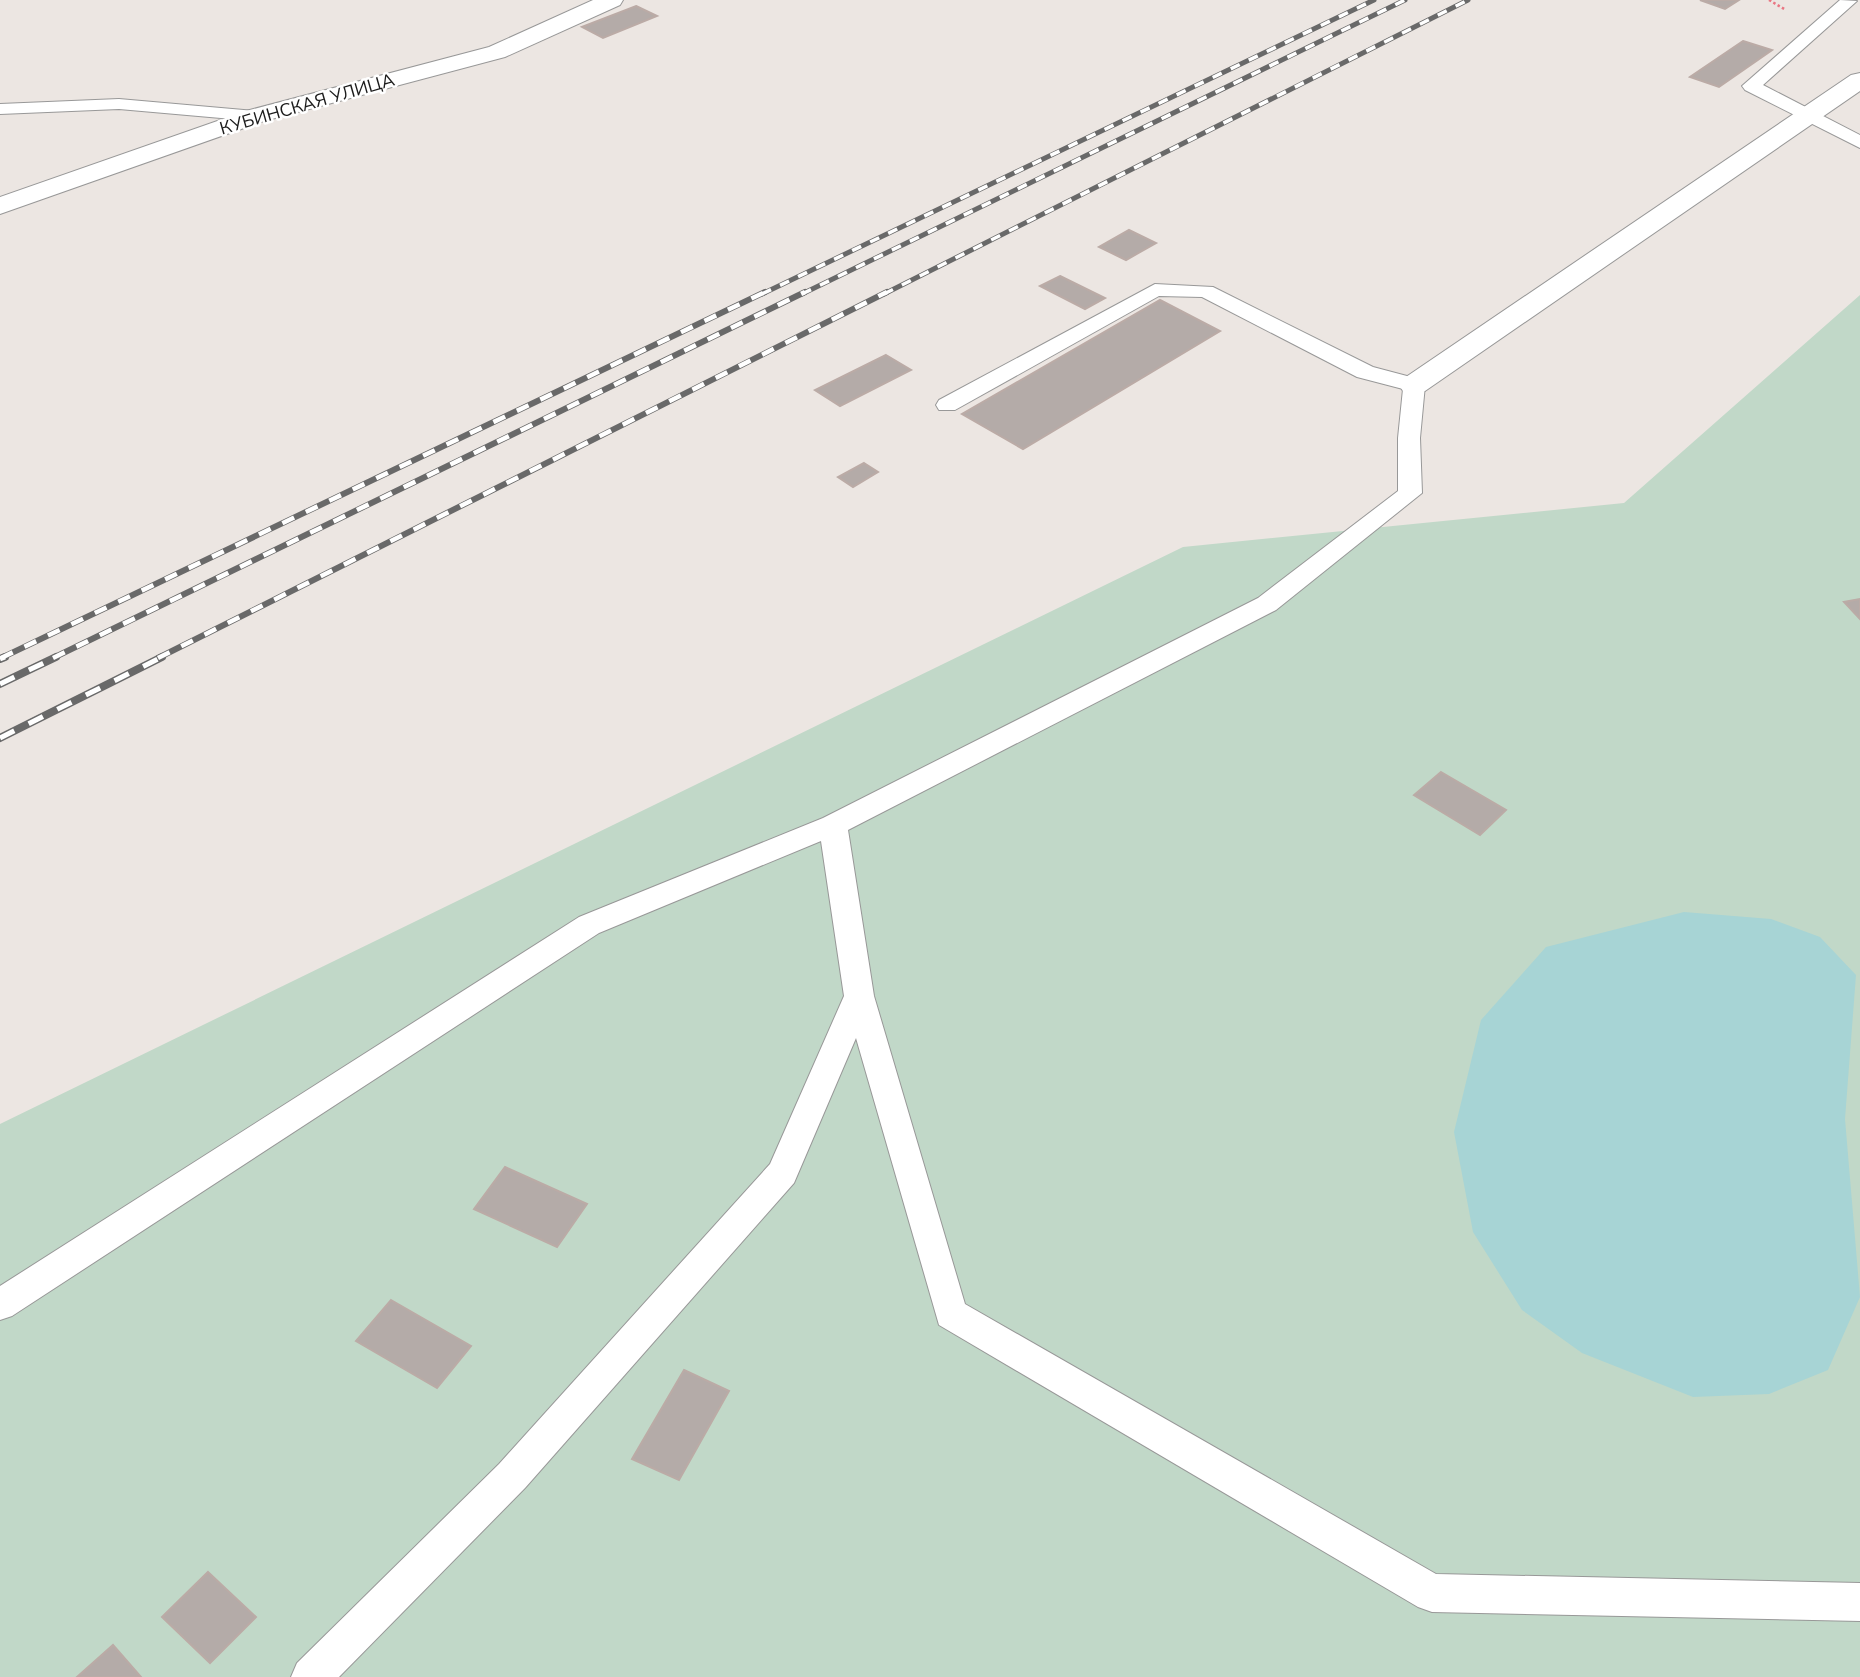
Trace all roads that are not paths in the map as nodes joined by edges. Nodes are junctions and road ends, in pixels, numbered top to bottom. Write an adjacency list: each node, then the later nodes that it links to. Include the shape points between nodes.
1 (612, 0): 6 (street, КУБИНСКАЯ УЛИЦА, via 497,52)
2 (1849, 1): 5 (lane, via 1751,86)
3 (1860, 80): 5 (street)
4 (0, 108): 6 (lane, via 119,104)
5 (1810, 115): 7 (lane); 9 (street)
6 (255, 116): 8 (street, КУБИНСКАЯ УЛИЦА)
7 (1860, 142)
8 (0, 206)
9 (1414, 384): 10 (lane, via 1365,372 1206,291 1155,290); 11 (lane, via 1410,493 1267,604)
10 (947, 405)
11 (833, 824): 12 (lane); 13 (lane, via 589,925)
12 (859, 996): 14 (lane, via 951,1314 1432,1592); 15 (lane, via 782,1173 512,1476)
13 (0, 1305)
14 (1860, 1602)
15 (311, 1677)

